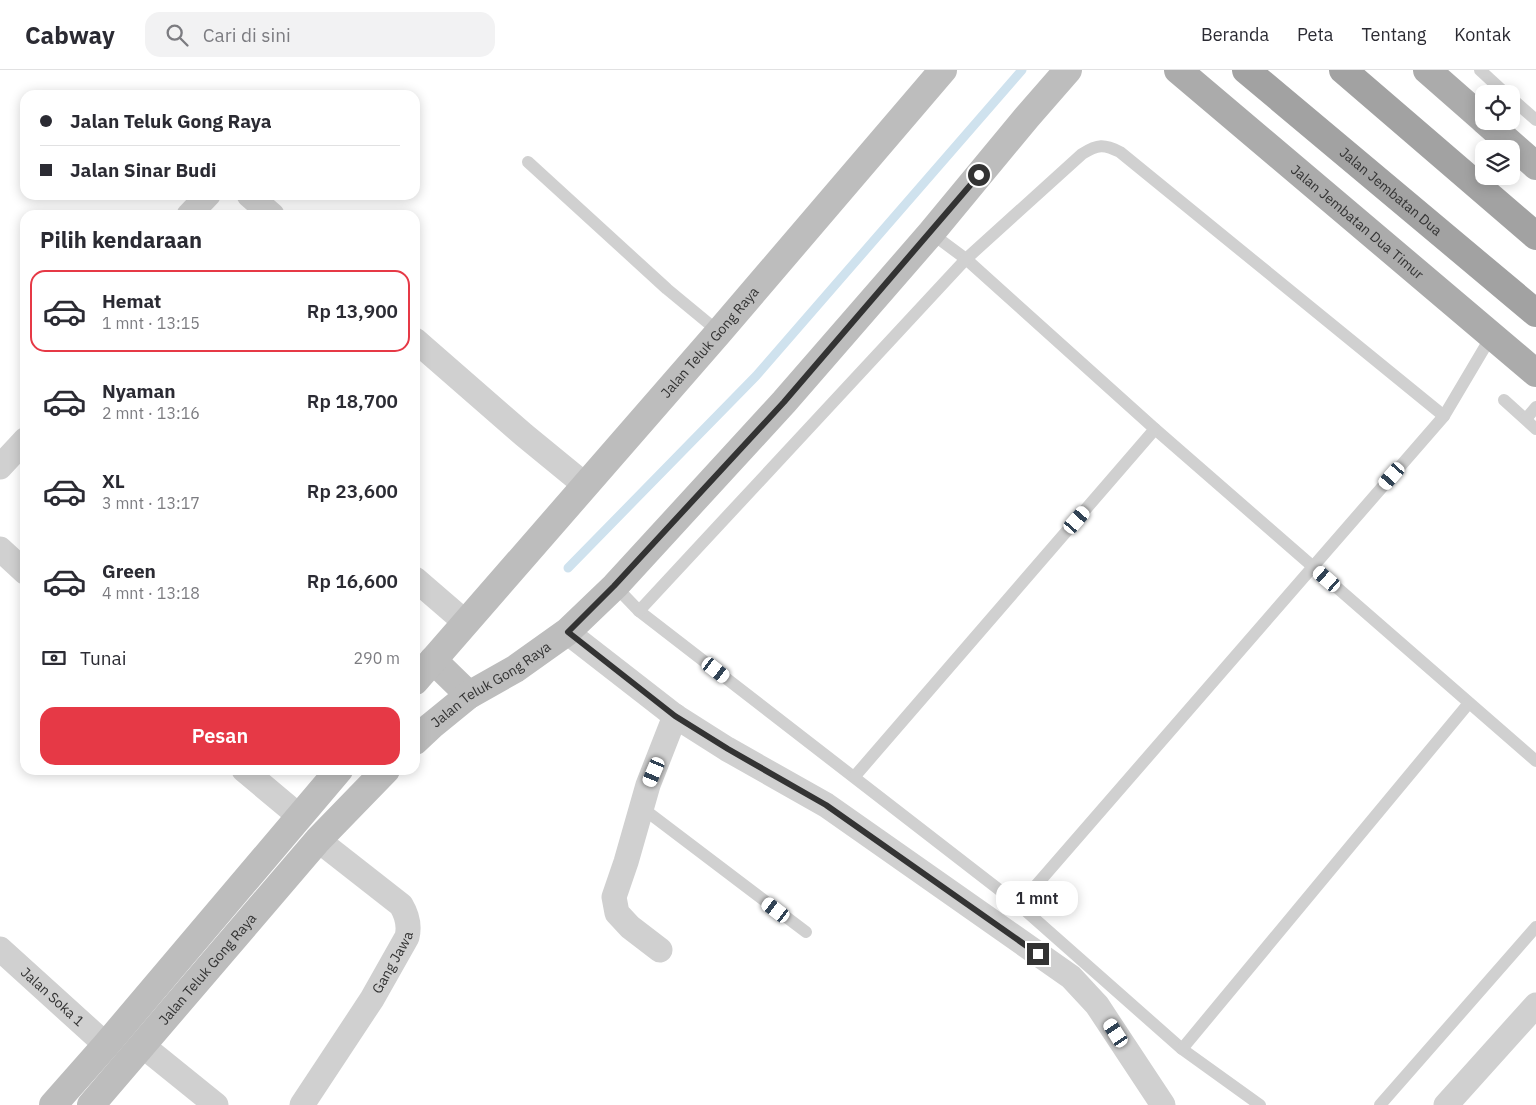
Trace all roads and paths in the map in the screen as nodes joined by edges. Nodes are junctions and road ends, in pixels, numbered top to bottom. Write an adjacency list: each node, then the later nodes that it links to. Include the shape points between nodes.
1 (943, 70): 23 (main road, Jalan Teluk Gong Raya)
2 (1068, 70): 19 (main road, Jalan Teluk Gong Raya)
3 (1178, 70): 24 (main road, Jalan Jembatan Dua Timur)
4 (1246, 70): 22 (highway, Jalan Jembatan Dua)
5 (1344, 70): 20 (highway)
6 (1427, 70): 9 (main road)
7 (1480, 70): 8 (lane)
8 (1495, 83)
9 (1475, 103)
10 (1520, 106): 11 (lane)
11 (1536, 120)
12 (1502, 130): 14 (main road)
13 (528, 162): 23 (lane)
14 (1536, 166)
15 (203, 200): 17 (street)
16 (255, 200): 18 (street)
17 (194, 210)
18 (266, 210)
19 (931, 233): 21 (lane); 40 (main road, Jalan Teluk Gong Raya, via 784,402)
20 (1536, 236)
21 (966, 259): 29 (lane, via 1082,154 1094,147 1108,146 1120,152); 31 (lane); 41 (lane)
22 (1536, 313)
23 (718, 332): 35 (main road, Jalan Teluk Gong Raya)
24 (1492, 334): 26 (main road, Jalan Jembatan Dua Timur); 29 (lane)
25 (420, 344): 35 (street)
26 (1536, 373)
27 (1504, 400): 30 (lane)
28 (1536, 407): 30 (lane)
29 (1444, 416): 37 (lane)
30 (1526, 419): 32 (lane)
31 (1155, 429): 37 (lane); 54 (lane)
32 (1536, 429)
33 (20, 445): 34 (street)
34 (0, 467)
35 (585, 485): 42 (main road, Jalan Teluk Gong Raya)
36 (0, 549): 38 (street)
37 (1313, 566): 47 (lane); 58 (lane)
38 (20, 567)
39 (420, 583): 42 (street)
40 (614, 586): 41 (lane); 43 (main road, Jalan Teluk Gong Raya)
41 (639, 611): 54 (lane)
42 (466, 622): 44 (main road, Jalan Teluk Gong Raya)
43 (568, 632): 46 (main road, Jalan Teluk Gong Raya, via 515,669); 48 (street)
44 (433, 660): 45 (main road, Jalan Teluk Gong Raya); 46 (main road)
45 (420, 675)
46 (469, 695): 49 (main road, Jalan Teluk Gong Raya)
47 (1469, 703): 50 (lane); 66 (lane)
48 (675, 716): 55 (street); 71 (street, via 826,805 1071,977 1097,1005)
49 (420, 736)
50 (1536, 761)
51 (250, 775): 56 (street)
52 (335, 775): 56 (main road, Jalan Teluk Gong Raya)
53 (381, 775): 57 (main road, Jalan Teluk Gong Raya)
54 (855, 776): 58 (lane)
55 (641, 807): 60 (lane); 62 (street, via 614,897 617,912 630,927)
56 (299, 816): 64 (main road, Jalan Teluk Gong Raya)
57 (318, 840): 65 (main road, Jalan Teluk Gong Raya); 70 (street, Gang Jawa, via 401,905 409,930 372,999)
58 (1019, 905): 66 (lane)
59 (1536, 927): 73 (lane)
60 (806, 932)
61 (0, 950): 64 (street, Jalan Soka 1)
62 (660, 950)
63 (1536, 1005): 74 (street)
64 (106, 1045): 67 (main road, Jalan Teluk Gong Raya)
65 (143, 1046): 68 (main road, Jalan Teluk Gong Raya); 69 (street)
66 (1182, 1050): 72 (lane)
67 (53, 1105)
68 (91, 1105)
69 (216, 1105)
70 (302, 1105)
71 (1163, 1105)
72 (1260, 1105)
73 (1380, 1105)
74 (1446, 1105)

